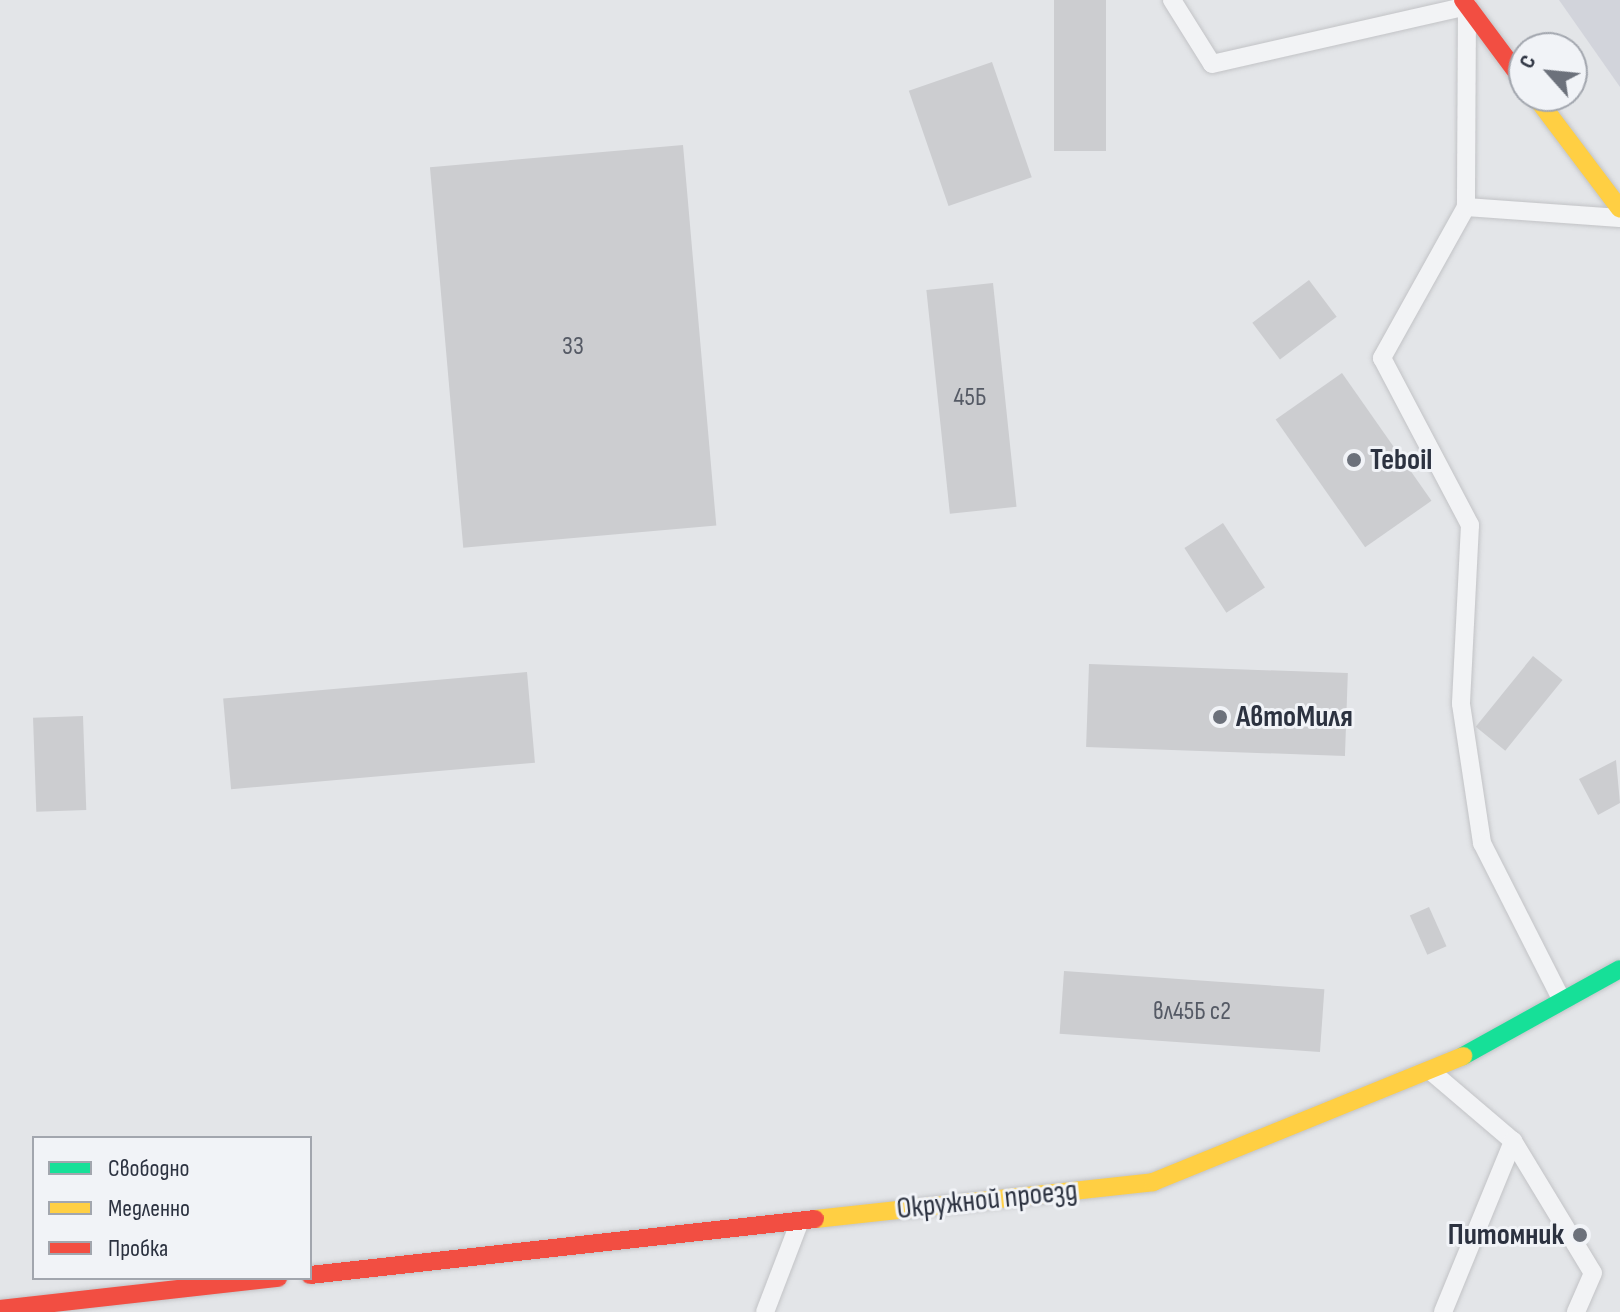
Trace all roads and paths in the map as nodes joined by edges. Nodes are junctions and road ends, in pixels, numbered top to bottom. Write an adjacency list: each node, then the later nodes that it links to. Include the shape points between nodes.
1 (1172, 0): 2 (lane, via 1212,64)
2 (1465, 3): 3 (street); 5 (lane)
3 (1508, 61)
4 (1547, 112): 6 (street)
5 (1466, 207): 7 (lane); 9 (lane, via 1382,358 1470,525 1461,704 1482,843)
6 (1620, 209)
7 (1620, 218)
8 (1620, 969): 9 (street, Окружной проезд)
9 (1562, 1001): 10 (street, Окружной проезд)
10 (1433, 1073): 11 (lane); 12 (street, Окружной проезд, via 1153,1182)
11 (1513, 1141): 17 (lane); 18 (lane, via 1593,1273)
12 (800, 1221): 13 (street, Окружной проезд); 16 (lane)
13 (312, 1275)
14 (260, 1280): 15 (street)
15 (0, 1309)
16 (765, 1312)
17 (1443, 1312)
18 (1576, 1312)

